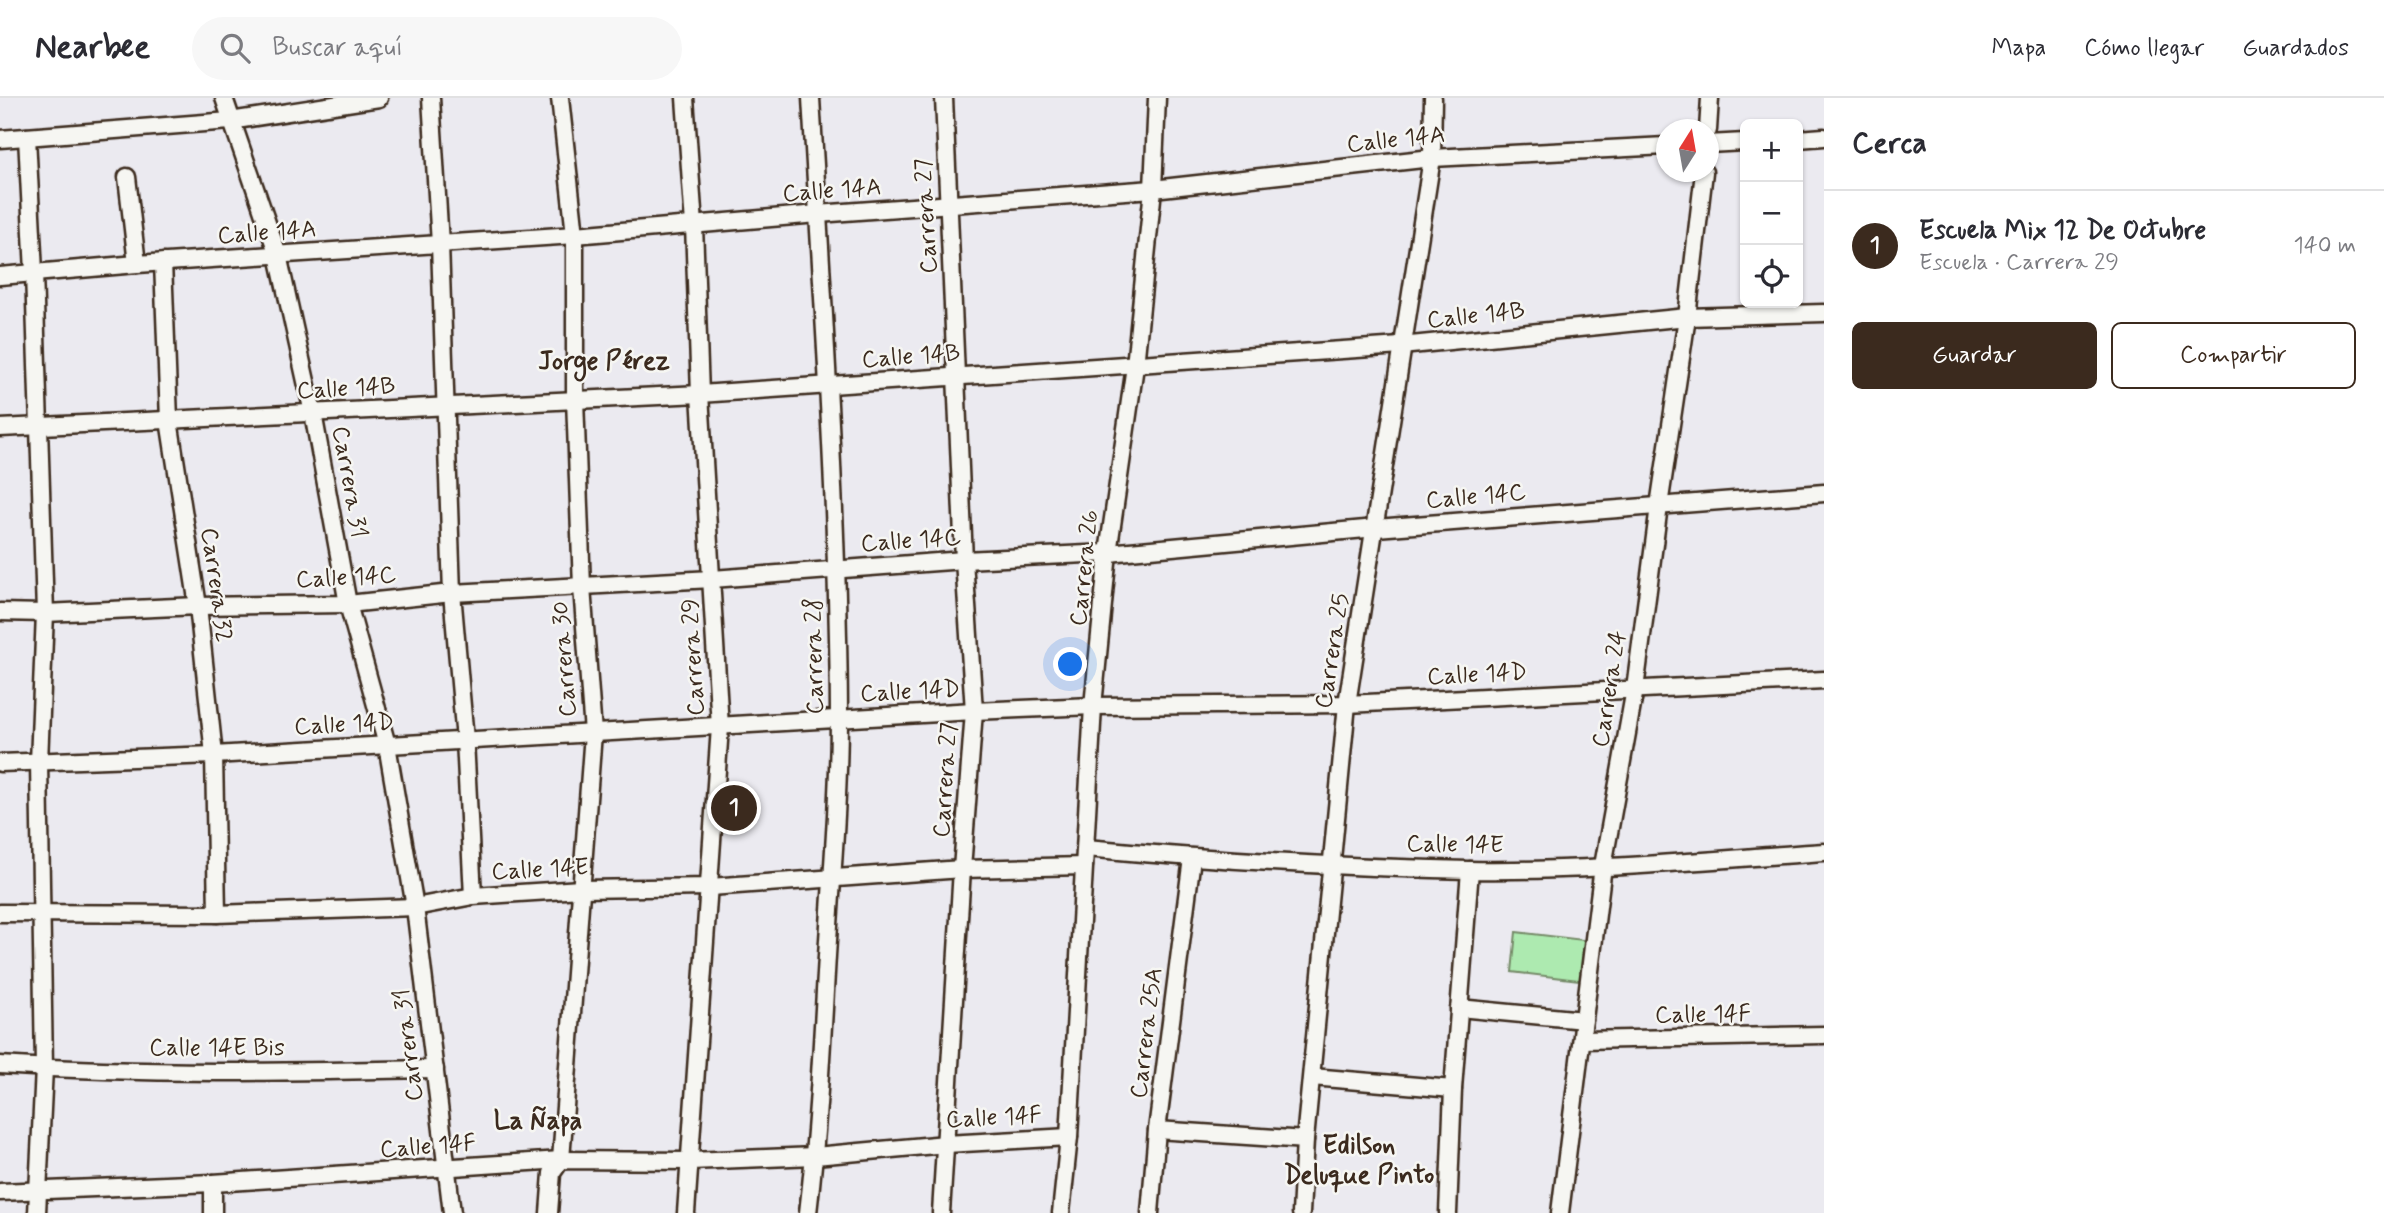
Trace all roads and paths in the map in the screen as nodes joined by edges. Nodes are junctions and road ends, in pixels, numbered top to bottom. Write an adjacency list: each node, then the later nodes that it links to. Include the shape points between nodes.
1 (224, 98): 12 (street, Carrera 31)
2 (379, 98): 12 (street)
3 (431, 98): 28 (street)
4 (560, 98): 27 (street, Carrera 30)
5 (685, 98): 26 (street, Carrera 29)
6 (811, 98): 25 (street, Carrera 28)
7 (944, 98): 24 (street, Carrera 27)
8 (1157, 98): 23 (street, Carrera 26)
9 (1433, 98): 20 (street, Carrera 25)
10 (1710, 98): 11 (street)
11 (1709, 119)
12 (230, 121): 13 (street); 29 (street, Carrera 31)
13 (27, 137): 15 (street); 32 (street)
14 (1824, 137): 16 (street)
15 (0, 139)
16 (1803, 139)
17 (1740, 142): 18 (street)
18 (1719, 143)
19 (1656, 147): 20 (street, Calle 14A)
20 (1432, 158): 23 (street, Calle 14A); 36 (street, Carrera 25)
21 (127, 177): 31 (street)
22 (1703, 182): 35 (street, Carrera 24)
23 (1153, 189): 24 (street, Calle 14A); 37 (street, Carrera 26)
24 (949, 206): 25 (street, Calle 14A); 38 (street, Carrera 27)
25 (818, 214): 26 (street, Calle 14A); 39 (street, Carrera 28)
26 (694, 225): 27 (street, Calle 14A); 40 (street, Carrera 29)
27 (575, 235): 28 (street, Calle 14A); 41 (street, Carrera 30)
28 (440, 244): 29 (street, Calle 14A); 42 (street)
29 (278, 255): 30 (street, Calle 14A); 43 (street, Carrera 31)
30 (163, 262): 31 (street, Calle 14A); 44 (street, Carrera 32)
31 (137, 264): 32 (street, Calle 14A)
32 (34, 272): 33 (street, Calle 14A); 45 (street)
33 (0, 276)
34 (1824, 313): 35 (street, Calle 14B)
35 (1687, 317): 36 (street, Calle 14B); 48 (street, Carrera 24)
36 (1401, 346): 37 (street, Calle 14B); 49 (street, Carrera 25)
37 (1135, 366): 38 (street, Calle 14B); 50 (street, Carrera 26)
38 (957, 376): 39 (street, Calle 14B); 51 (street, Carrera 27)
39 (829, 385): 40 (street, Calle 14B); 52 (street, Carrera 28)
40 (700, 394): 41 (street, Calle 14B); 53 (street, Carrera 29)
41 (575, 399): 42 (street, Calle 14B); 54 (street, Carrera 30)
42 (446, 407): 43 (street, Calle 14B); 55 (street)
43 (313, 413): 44 (street, Calle 14B); 56 (street, Carrera 31)
44 (169, 420): 45 (street, Calle 14B); 57 (street, Carrera 32)
45 (40, 425): 46 (street, Calle 14B); 59 (street)
46 (0, 428)
47 (1824, 494): 48 (street, Calle 14C)
48 (1658, 506): 49 (street, Calle 14C); 61 (street, Carrera 24)
49 (1376, 528): 50 (street, Calle 14C); 62 (street, Carrera 25)
50 (1108, 553): 51 (street, Calle 14C); 63 (street, Carrera 26)
51 (964, 559): 52 (street, Calle 14C); 64 (street, Carrera 27)
52 (837, 569): 53 (street, Calle 14C); 65 (street, Carrera 28)
53 (712, 579): 54 (street, Calle 14C); 66 (street, Carrera 29)
54 (582, 587): 55 (street, Calle 14C); 67 (street, Carrera 30)
55 (452, 593): 56 (street, Calle 14C); 68 (street)
56 (348, 604): 57 (street, Calle 14C); 69 (street, Carrera 31)
57 (198, 606): 59 (street, Calle 14C); 70 (street, Carrera 32)
58 (0, 612): 59 (street, Calle 14C)
59 (45, 613): 71 (street)
60 (1824, 680): 61 (street, Calle 14D)
61 (1635, 690): 62 (street, Calle 14D); 78 (street, Carrera 24)
62 (1347, 704): 63 (street, Calle 14D); 76 (street, Carrera 25)
63 (1093, 706): 64 (street, Calle 14D); 73 (street, Carrera 26)
64 (974, 711): 65 (street, Calle 14D); 79 (street, Carrera 27)
65 (839, 718): 66 (street, Calle 14D); 81 (street, Carrera 28)
66 (720, 727): 67 (street, Calle 14D); 82 (street, Carrera 29)
67 (593, 733): 68 (street, Calle 14D); 83 (street, Carrera 30)
68 (465, 740): 69 (street, Calle 14D); 84 (street)
69 (387, 745): 70 (street, Calle 14D); 85 (street, Carrera 31)
70 (214, 755): 71 (street, Calle 14D); 87 (street, Carrera 32)
71 (39, 762): 72 (street, Calle 14D); 88 (street)
72 (0, 763)
73 (1086, 848): 75 (street, Calle 14E); 77 (street, Carrera 26)
74 (1824, 852): 78 (street, Calle 14E)
75 (1192, 858): 76 (street, Calle 14E); 98 (street, Carrera 25A)
76 (1331, 864): 80 (street, Calle 14E); 96 (street, Carrera 25)
77 (1084, 866): 79 (street, Calle 14E); 99 (street, Carrera 26)
78 (1603, 866): 80 (street, Calle 14E); 90 (street, Carrera 24)
79 (962, 869): 81 (street, Calle 14E); 101 (street, Carrera 27)
80 (1469, 870): 89 (street)
81 (832, 878): 82 (street, Calle 14E); 102 (street, Carrera 28)
82 (710, 887): 83 (street, Calle 14E); 104 (street, Carrera 29)
83 (581, 889): 84 (street, Calle 14E); 103 (street, Carrera 30)
84 (473, 896): 85 (street, Calle 14E)
85 (415, 907): 87 (street, Calle 14E); 95 (street, Carrera 31)
86 (0, 913): 88 (street, Calle 14E)
87 (217, 914): 88 (street, Calle 14E)
88 (42, 915): 94 (street)
89 (1459, 1008): 90 (street); 97 (street)
90 (1584, 1020): 92 (street, Carrera 24)
91 (1824, 1035): 92 (street, Calle 14F)
92 (1582, 1040): 120 (street, Carrera 24)
93 (0, 1065): 94 (street, Calle 14E Bis)
94 (44, 1068): 95 (street, Calle 14E Bis); 107 (street)
95 (435, 1069): 105 (street, Carrera 31)
96 (1312, 1077): 97 (street); 100 (street, Carrera 25)
97 (1453, 1088): 119 (street)
98 (1157, 1130): 100 (street); 117 (street, Carrera 25A)
99 (1069, 1137): 101 (street, Calle 14F); 116 (street, Carrera 26)
100 (1305, 1140): 118 (street, Carrera 25)
101 (946, 1143): 102 (street, Calle 14F); 115 (street, Carrera 27)
102 (815, 1156): 104 (street, Calle 14F); 114 (street, Carrera 28)
103 (561, 1160): 104 (street, Calle 14F); 105 (street, Calle 14F); 112 (street, Carrera 30, via 552,1173)
104 (690, 1161): 113 (street, Carrera 29)
105 (447, 1170): 106 (street, Calle 14F); 111 (street, Carrera 31)
106 (213, 1183): 107 (street, Calle 14F); 110 (street)
107 (39, 1191): 108 (street, Calle 14F); 109 (street)
108 (0, 1192)
109 (37, 1213)
110 (214, 1213)
111 (452, 1213)
112 (549, 1213)
113 (685, 1213)
114 (808, 1213)
115 (941, 1213)
116 (1061, 1213)
117 (1150, 1213)
118 (1301, 1213)
119 (1448, 1213)
120 (1560, 1213)

